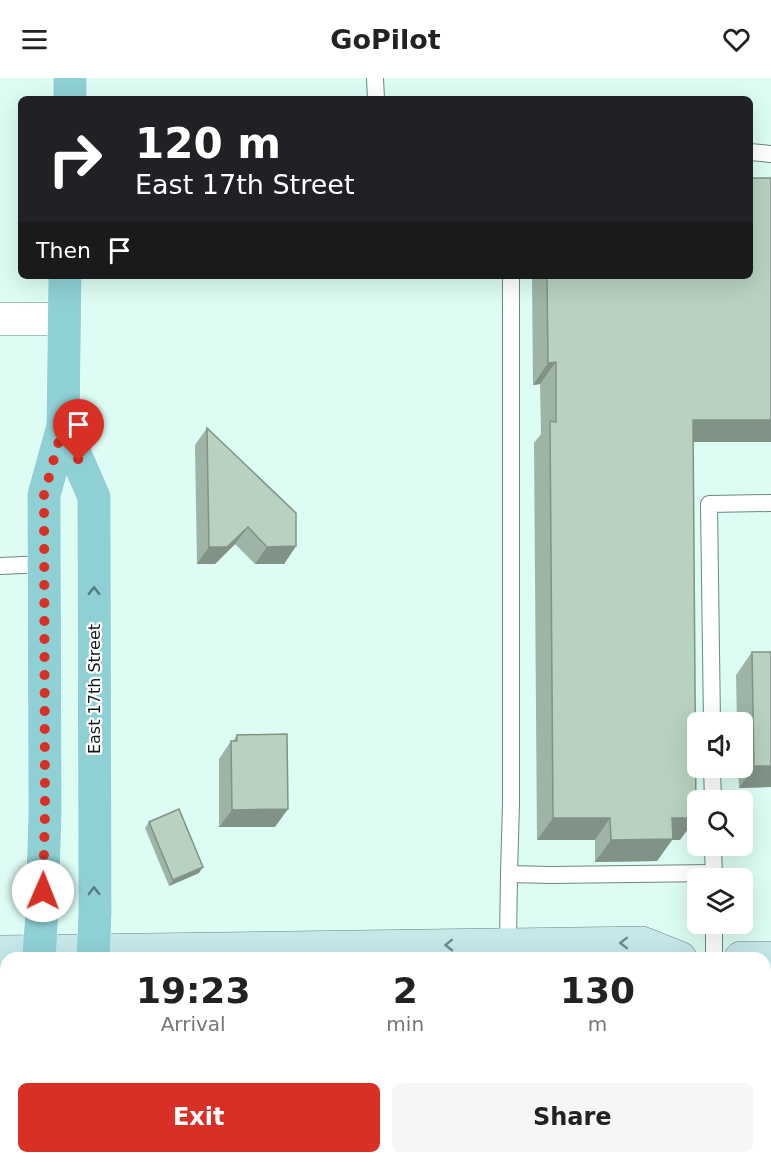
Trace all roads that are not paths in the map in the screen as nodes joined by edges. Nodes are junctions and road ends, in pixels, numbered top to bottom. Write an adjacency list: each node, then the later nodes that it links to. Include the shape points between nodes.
1 (70, 78): 3 (main road)
2 (375, 78): 4 (lane)
3 (70, 96)
4 (376, 96)
5 (753, 152): 6 (lane)
6 (771, 154)
7 (65, 279): 9 (main road, East 17th Street)
8 (511, 279): 16 (lane, via 512,774)
9 (63, 318): 10 (street); 11 (main road, East 17th Street)
10 (0, 319)
11 (63, 426): 13 (main road, East 17th Street, via 44,495); 21 (main road, East 17th Street, one-way to 11, via 94,497)
12 (771, 503): 15 (lane, via 709,504)
13 (45, 564): 14 (lane); 20 (main road, East 17th Street, via 45,813)
14 (0, 566)
15 (712, 712)
16 (508, 874): 17 (lane); 19 (lane)
17 (687, 876)
18 (714, 934): 24 (lane)
19 (508, 944): 22 (main road, one-way to 22); 23 (main road, one-way to 19, via 642,943)
20 (40, 952)
21 (94, 952)
22 (177, 952)
23 (665, 952)
24 (714, 952)

